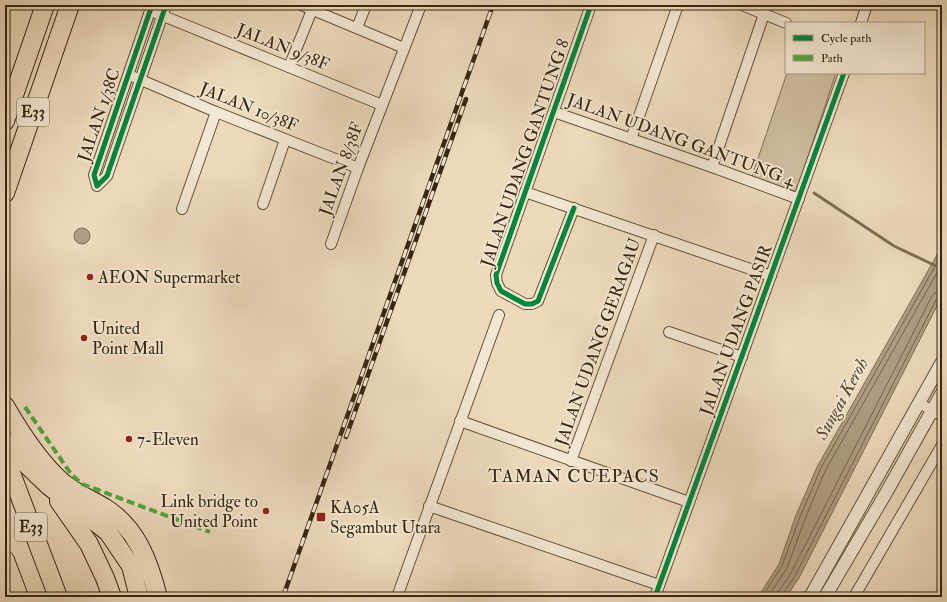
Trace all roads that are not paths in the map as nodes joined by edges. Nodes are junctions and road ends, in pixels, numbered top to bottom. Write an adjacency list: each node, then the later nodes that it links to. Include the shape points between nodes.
1 (45, 5): 26 (highway, E33)
2 (70, 5): 32 (highway, E33)
3 (166, 5): 14 (street, JALAN 1/38C)
4 (301, 5): 11 (street)
5 (366, 5): 17 (street)
6 (422, 5): 18 (street, JALAN 8/38F)
7 (591, 5): 25 (street, JALAN UDANG GANTUNG 8)
8 (678, 5): 27 (street)
9 (742, 5): 13 (street)
10 (867, 5): 15 (street)
11 (313, 7): 17 (street); 19 (street)
12 (151, 8): 14 (street, JALAN 9/38F); 20 (street, JALAN 1/38C)
13 (764, 14): 16 (street); 29 (street)
14 (162, 15): 19 (street, JALAN 9/38F); 22 (street, JALAN 1/38C)
15 (861, 22)
16 (785, 24)
17 (357, 28): 18 (street)
18 (404, 48): 23 (street, JALAN 8/38F)
19 (289, 67): 23 (street, JALAN 9/38F)
20 (128, 74): 22 (street, JALAN 10/38F); 22 (street, JALAN 1/38C, via 94,174 97,186 107,176)
21 (844, 74): 33 (street, JALAN UDANG PASIR)
22 (140, 79): 24 (street, JALAN 10/38F)
23 (382, 105): 30 (street, JALAN 8/38F)
24 (216, 112): 28 (street, JALAN 10/38F); 36 (street)
25 (554, 112): 27 (street, JALAN UDANG GANTUNG 4); 31 (street, JALAN UDANG GANTUNG 8)
26 (5, 121)
27 (631, 139): 29 (street, JALAN UDANG GANTUNG 4)
28 (285, 140): 30 (street, JALAN 10/38F); 34 (street)
29 (712, 167): 33 (street, JALAN UDANG GANTUNG 4)
30 (358, 168): 38 (street, JALAN 8/38F)
31 (525, 192): 35 (street); 35 (street, JALAN UDANG GANTUNG 8, via 496,275 502,291 525,304 538,301)
32 (5, 193)
33 (799, 199): 39 (street, JALAN UDANG PASIR)
34 (263, 204)
35 (574, 208): 37 (street)
36 (182, 209)
37 (654, 235): 39 (street); 52 (street, JALAN UDANG GERAGAU)
38 (331, 244)
39 (771, 276): 42 (street, JALAN UDANG PASIR)
40 (499, 314): 48 (street)
41 (669, 332): 42 (street)
42 (742, 358): 54 (street, JALAN UDANG PASIR)
43 (942, 362): 45 (street)
44 (942, 393): 47 (street)
45 (919, 403): 47 (street); 65 (street)
46 (5, 406): 62 (highway, via 21,433 51,472 64,484 107,509 135,538 150,570)
47 (937, 413): 66 (street)
48 (460, 421): 52 (street); 55 (street)
49 (5, 440): 53 (highway)
50 (942, 445): 67 (street)
51 (5, 457): 59 (highway, E33)
52 (571, 460): 54 (street)
53 (48, 486): 60 (highway, via 89,544); 61 (highway, via 108,532 131,566)
54 (689, 502): 57 (street, JALAN UDANG PASIR)
55 (429, 506): 57 (street); 63 (street)
56 (5, 560): 58 (highway, E33)
57 (659, 585): 64 (street, JALAN UDANG PASIR)
58 (19, 597)
59 (58, 597)
60 (112, 597)
61 (139, 597)
62 (158, 597)
63 (398, 597)
64 (655, 597)
65 (810, 597)
66 (825, 597)
67 (854, 597)

